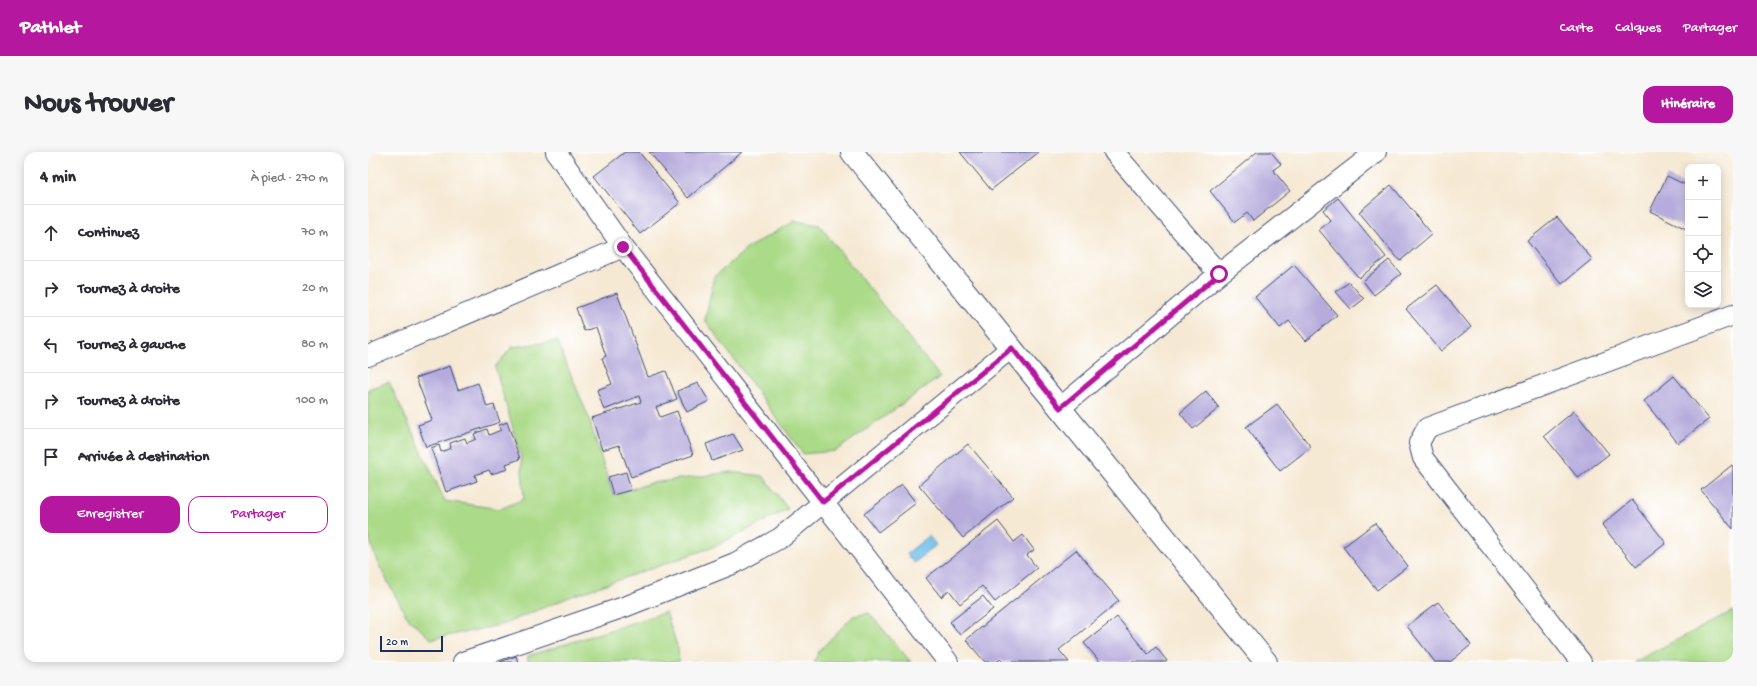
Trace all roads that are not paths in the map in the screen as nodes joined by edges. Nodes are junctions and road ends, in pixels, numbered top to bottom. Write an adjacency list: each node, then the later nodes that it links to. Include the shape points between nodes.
1 (556, 152): 5 (street)
2 (852, 152): 8 (street)
3 (1114, 152): 6 (street)
4 (1376, 152): 6 (street)
5 (623, 247): 9 (street); 11 (street)
6 (1219, 274): 10 (street)
7 (1733, 315): 15 (street, via 1427,428 1419,443 1423,458)
8 (1012, 348): 10 (street); 11 (street)
9 (368, 356)
10 (1060, 408): 14 (street)
11 (823, 502): 12 (street, via 780,538 735,564 627,606); 13 (street)
12 (463, 662)
13 (948, 662)
14 (1266, 662)
15 (1581, 662)

